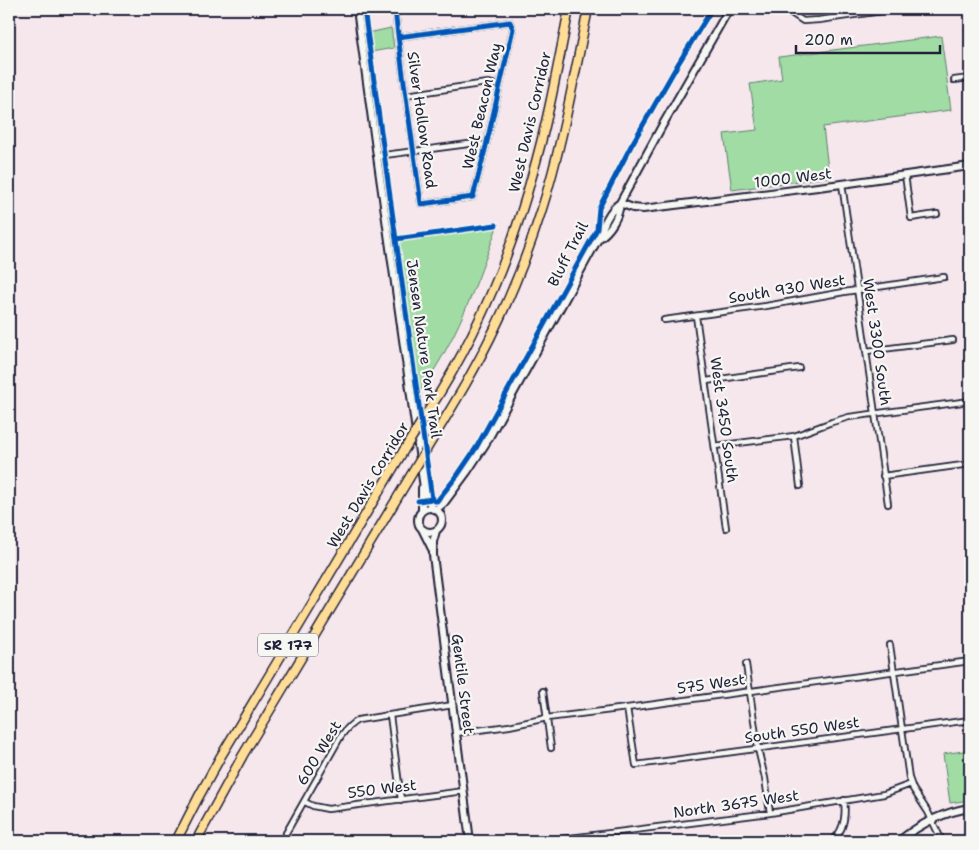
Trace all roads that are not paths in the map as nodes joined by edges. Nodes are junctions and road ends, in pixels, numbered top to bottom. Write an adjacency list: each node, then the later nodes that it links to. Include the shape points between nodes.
1 (358, 9): 17 (main road)
2 (395, 9): 10 (street, Silver Hollow Road)
3 (569, 9): 74 (highway, West Davis Corridor / SR 177, bridge, via 526,200 494,289 454,368 222,756)
4 (588, 9): 75 (highway, SR 177, bridge, via 541,212 507,302 465,386 243,755)
5 (729, 9): 21 (main road)
6 (785, 9): 9 (street, via 803,21)
7 (849, 9): 9 (street)
8 (896, 9): 9 (street)
9 (850, 15)
10 (398, 37): 13 (street, West Beacon Way, via 510,22 513,29); 14 (street, Silver Hollow Road)
11 (970, 78): 12 (street)
12 (954, 80)
13 (500, 86): 14 (street, via 489,83); 15 (street, West Beacon Way)
14 (406, 94): 16 (street, Silver Hollow Road)
15 (486, 146): 16 (street, via 476,143); 22 (street, West Beacon Way, via 473,197)
16 (413, 151): 17 (street); 22 (street, Silver Hollow Road)
17 (377, 156): 38 (main road)
18 (970, 166): 19 (main road, 1000 West)
19 (905, 175): 20 (main road, 1000 West); 23 (street, via 911,218)
20 (842, 184): 21 (main road, 1000 West, via 643,209); 25 (street, West 3300 South)
21 (620, 202): 40 (main road, via 611,226 598,239 491,434)
22 (421, 204)
23 (938, 214)
24 (944, 277): 25 (street, South 930 West)
25 (856, 291): 26 (street, South 930 West); 29 (street, West 3300 South)
26 (696, 316): 27 (street, South 930 West); 31 (street, West 3450 South)
27 (664, 320)
28 (953, 340): 29 (street)
29 (866, 351): 33 (street, West 3300 South)
30 (799, 368): 31 (street)
31 (706, 381): 35 (street, West 3450 South)
32 (970, 401): 33 (street)
33 (874, 413): 34 (street); 37 (street, West 3300 South)
34 (794, 436): 35 (street); 39 (street)
35 (715, 446): 45 (street, West 3450 South)
36 (970, 464): 37 (street)
37 (884, 476): 41 (street, West 3300 South)
38 (423, 482): 42 (main road, via 425,494); 43 (main road)
39 (800, 486)
40 (453, 492): 42 (main road, via 444,504); 44 (main road)
41 (888, 504)
42 (434, 509): 43 (main road); 44 (main road)
43 (422, 511): 46 (main road, via 418,522)
44 (442, 519): 47 (main road)
45 (726, 528)
46 (422, 530): 47 (main road); 48 (main road)
47 (436, 531): 48 (main road, Gentile Street)
48 (433, 555): 55 (main road, Gentile Street)
49 (890, 645): 52 (street)
50 (970, 661): 52 (street, 575 West)
51 (746, 664): 54 (street)
52 (893, 671): 54 (street, 575 West); 60 (street)
53 (543, 691): 58 (street)
54 (749, 691): 56 (street, 575 West); 63 (street)
55 (453, 705): 57 (street, 600 West); 61 (main road, Gentile Street)
56 (627, 708): 58 (street, 575 West); 63 (street, South 550 West, via 636,765)
57 (390, 715): 66 (street); 68 (street, 600 West, via 358,720 345,729)
58 (547, 718): 61 (street, 575 West); 62 (street)
59 (970, 720): 60 (street, South 550 West)
60 (901, 729): 63 (street, South 550 West); 64 (street)
61 (456, 734): 65 (main road, Gentile Street)
62 (551, 748)
63 (758, 749): 70 (street)
64 (911, 784): 67 (street, North 3675 West, via 884,794); 71 (street)
65 (464, 791): 66 (street, 550 West); 76 (main road, Gentile Street)
66 (401, 800): 68 (street, 550 West, via 328,808)
67 (844, 800): 70 (street, North 3675 West); 77 (street, via 842,827)
68 (305, 802): 72 (street, 600 West)
69 (970, 808): 71 (main road)
70 (770, 812): 73 (street, North 3675 West)
71 (932, 820): 78 (main road); 79 (street)
72 (286, 833)
73 (562, 840)
74 (176, 841)
75 (196, 841)
76 (470, 841)
77 (832, 841)
78 (899, 841)
79 (942, 841)

